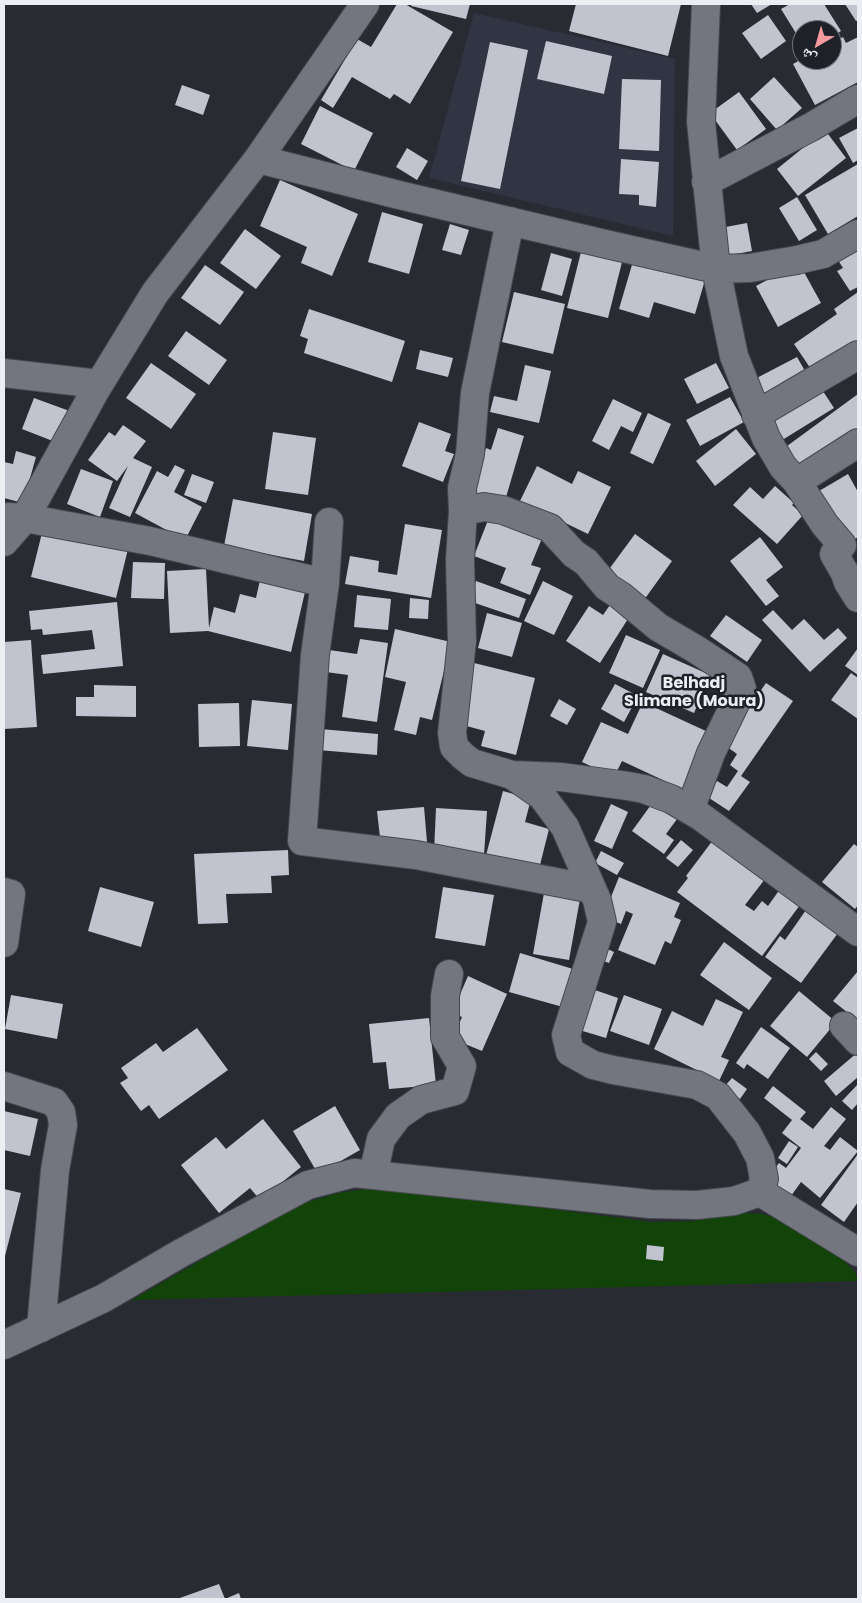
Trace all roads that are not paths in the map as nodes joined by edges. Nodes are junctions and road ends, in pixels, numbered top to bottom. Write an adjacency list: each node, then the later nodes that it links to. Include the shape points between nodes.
1 (365, 4): 4 (street)
2 (706, 4): 5 (street, via 701,122)
3 (858, 99): 5 (street, via 811,128)
4 (258, 159): 6 (street); 11 (street, via 155,293)
5 (706, 182): 8 (street)
6 (510, 221): 8 (street); 15 (street, via 475,393 470,454 462,488)
7 (858, 234): 8 (street, via 823,254 750,268)
8 (716, 269): 12 (street, via 734,356)
9 (858, 355): 12 (street)
10 (4, 373): 11 (street)
11 (99, 384): 16 (street)
12 (756, 415): 14 (street, via 766,438)
13 (858, 443): 14 (street)
14 (797, 482): 19 (street, via 842,545 834,554)
15 (463, 510): 22 (street, via 460,560 462,640 452,733 454,747 472,762); 23 (street, via 484,507 503,510 550,528 607,587 658,627 738,677 742,689 711,754)
16 (14, 518): 18 (street); 20 (street, via 150,541)
17 (328, 522): 20 (street)
18 (4, 542)
19 (849, 556): 21 (street, via 848,582)
20 (325, 582): 24 (street, via 315,665 302,841 416,855)
21 (858, 598)
22 (512, 775): 23 (street, via 644,789); 24 (street, via 542,796 565,826)
23 (690, 810): 26 (street)
24 (592, 889): 31 (street, via 602,922 566,1035 570,1052 593,1065 697,1085 718,1096 747,1133 760,1158 764,1179)
25 (4, 892): 27 (street, via 11,894)
26 (858, 932)
27 (4, 944)
28 (449, 974): 30 (street, via 445,996 445,1037 462,1066 455,1091 421,1100 398,1116 381,1139)
29 (4, 1086): 33 (street, via 54,1102 62,1118)
30 (373, 1175): 31 (street, via 650,1204 734,1201); 33 (street, via 354,1173 308,1185 104,1298)
31 (760, 1192): 32 (street)
32 (858, 1252)
33 (41, 1328): 34 (street)
34 (4, 1345)

